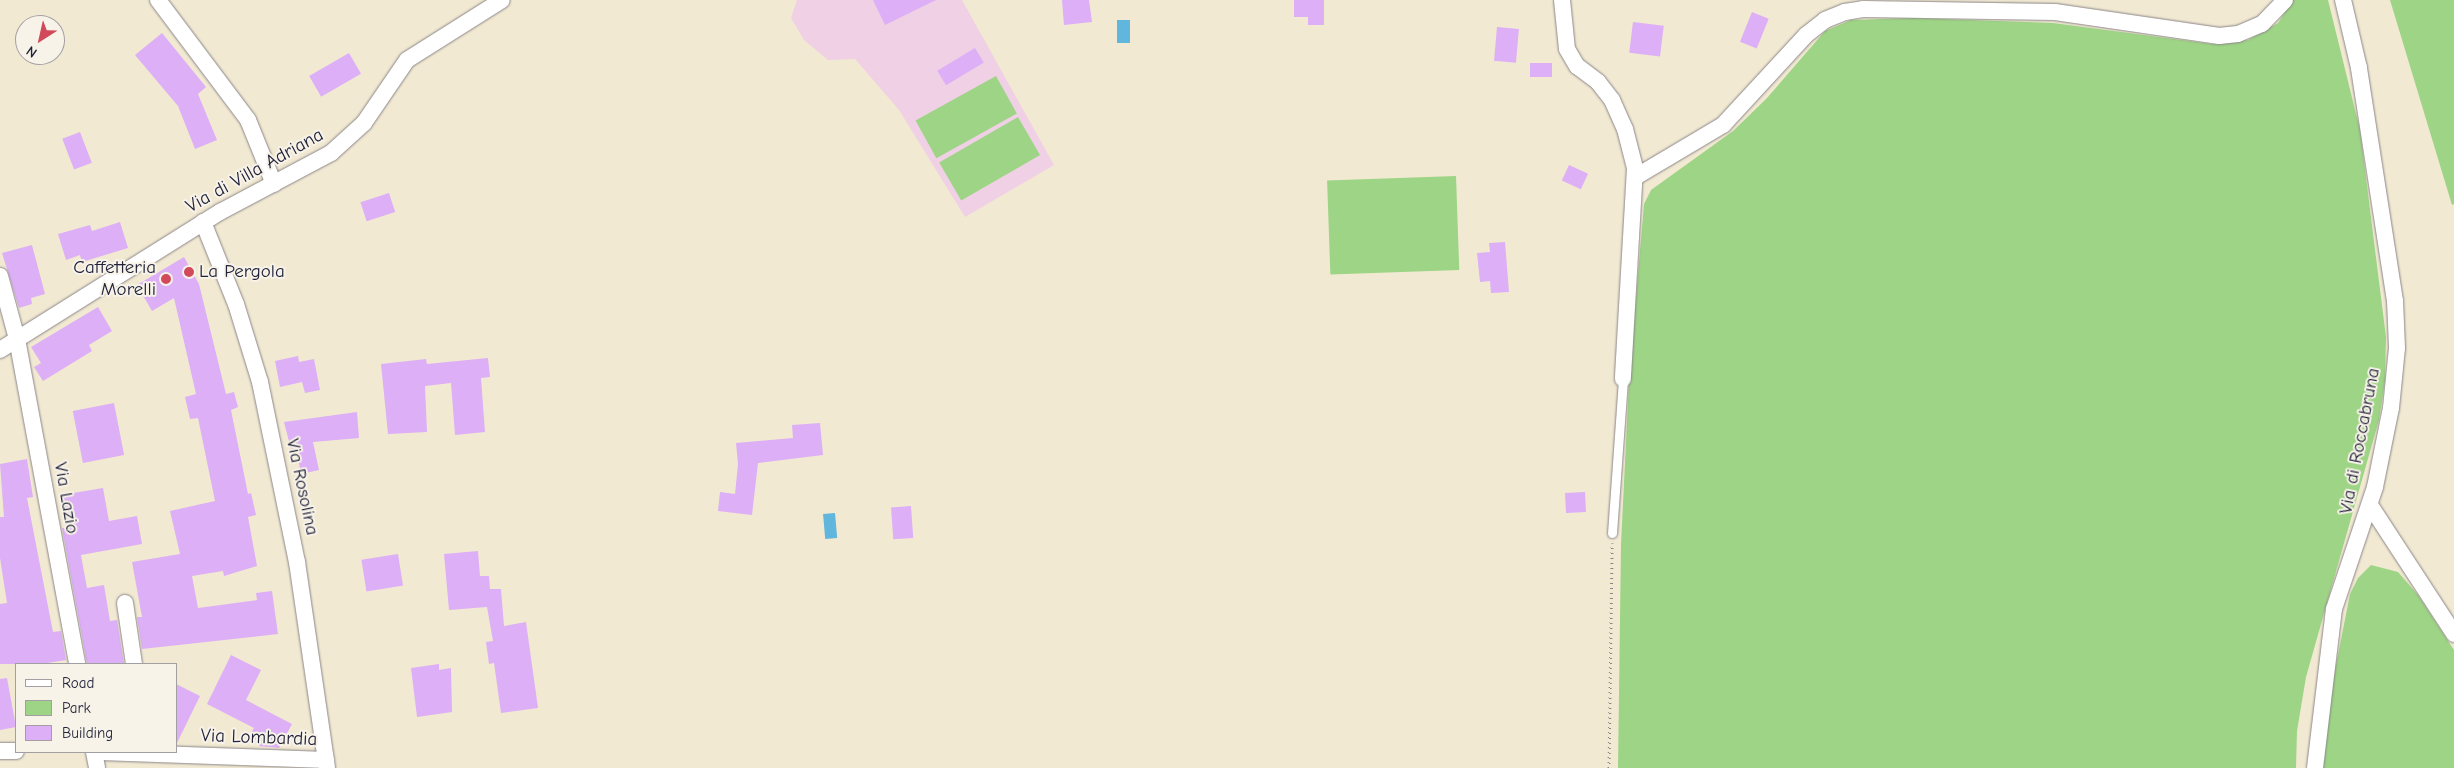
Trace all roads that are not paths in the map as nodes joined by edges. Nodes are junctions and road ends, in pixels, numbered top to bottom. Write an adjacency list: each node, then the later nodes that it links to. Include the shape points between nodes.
1 (158, 0): 7 (street, via 243,112)
2 (502, 0): 7 (street, Via di Villa Adriana, via 412,56 395,75 364,123 346,142 324,159)
3 (1562, 0): 6 (street, via 1567,49 1577,66 1598,82 1612,100 1625,129)
4 (2285, 0): 6 (street, via 2262,24 2243,32 2219,36 2055,12 1864,9 1845,12 1825,20 1806,35 1723,125)
5 (2344, 0): 13 (street, Via di Roccabruna, via 2359,68 2396,325 2393,397)
6 (1636, 176): 12 (street)
7 (274, 184): 8 (street, Via di Villa Adriana)
8 (202, 222): 10 (street, Via di Villa Adriana); 24 (street, Via Rosolina, via 236,304 260,382 297,562)
9 (0, 276): 10 (street, Via Lazio)
10 (17, 339): 11 (street, Via di Villa Adriana); 17 (street, Via Lazio)
11 (0, 350)
12 (1623, 379): 14 (lane)
13 (2370, 504): 16 (street); 26 (street, Via di Roccabruna, via 2334,609)
14 (1612, 533)
15 (125, 603): 18 (street)
16 (2454, 634)
17 (77, 663)
18 (134, 663)
19 (0, 751): 20 (street)
20 (15, 751)
21 (94, 753): 25 (street)
22 (147, 753): 23 (street, Via Lombardia)
23 (231, 763): 24 (street, Via Lombardia)
24 (327, 764)
25 (97, 768)
26 (2315, 768)

